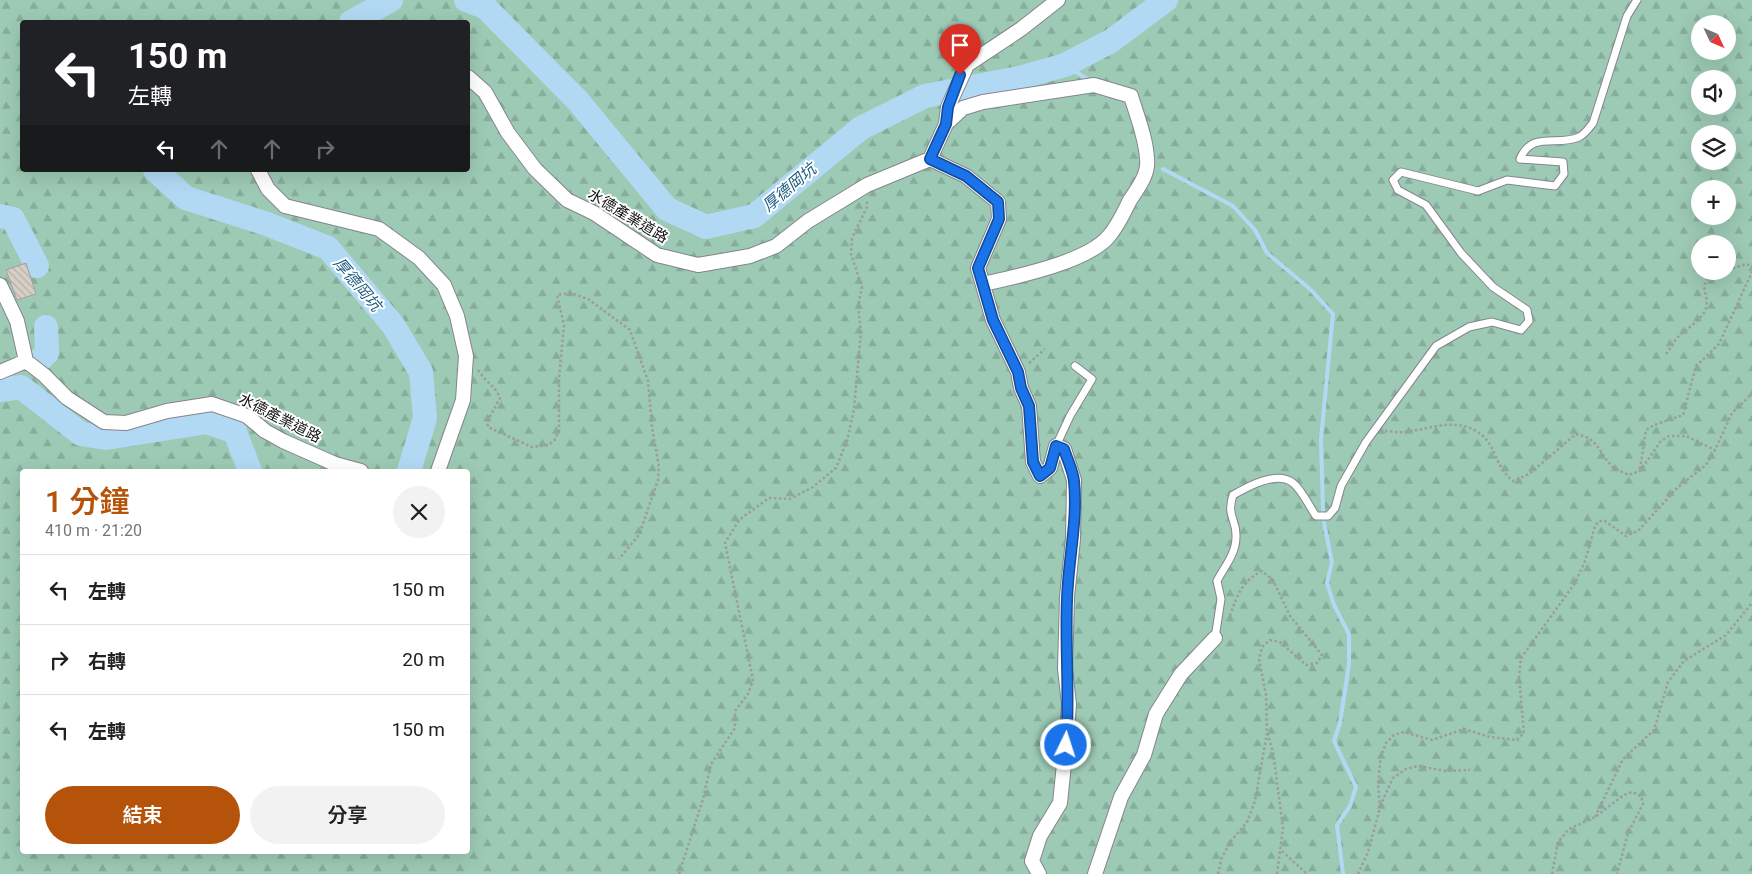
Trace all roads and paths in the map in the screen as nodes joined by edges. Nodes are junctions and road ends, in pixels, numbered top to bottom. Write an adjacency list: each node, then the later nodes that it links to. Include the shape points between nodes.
1 (1058, 0): 4 (street, via 967,65 948,107)
2 (1637, 0): 22 (lane, via 1627,16 1593,124 1577,138 1535,142 1523,152 1520,159 1563,162 1564,174 1555,186 1507,180 1478,192 1401,172 1393,180 1398,190 1426,205 1461,253 1493,287 1527,310 1529,321 1521,330 1492,322 1469,327 1436,346)
3 (470, 79): 7 (street, 水德產業道路, via 485,92 508,133 535,169 567,200 622,230 657,255 698,265 750,256 776,246 808,221)
4 (946, 124): 5 (street); 12 (street, via 963,108 983,102 1094,85 1131,96 1144,142 1148,160 1146,174 1110,236 1097,248 1023,276)
5 (930, 159): 7 (street, 水德產業道路); 12 (street, via 966,176 998,202 999,219 978,268)
6 (259, 172): 16 (street, via 268,190 285,206 379,228 419,258 444,285 458,316)
7 (867, 185): 37 (path, via 867,207 852,238 851,254 862,287 858,306 861,332 847,440 836,468 813,487 790,499 769,498 739,520 725,543 753,680 748,694 735,712 735,728 711,764)
8 (1752, 266): 9 (path)
9 (1736, 267)
10 (1752, 272): 27 (path, via 1719,344 1696,366 1683,415 1646,430)
11 (1707, 280): 15 (path, via 1703,288 1707,304 1704,314 1676,339)
12 (982, 284): 20 (street, via 993,320)
13 (0, 285): 17 (street, via 17,320)
14 (1045, 349): 20 (path)
15 (1666, 354)
16 (466, 356): 26 (street, via 463,400); 28 (path, via 500,398 487,422 488,427 532,447 548,445 559,431 564,325 557,295 572,293 588,299 630,330 648,380 659,467 658,480 639,535)
17 (26, 361): 19 (street); 25 (street, 水德產業道路, via 67,398 104,422 126,423 167,411 212,404 247,416 283,441)
18 (1075, 366): 23 (lane, via 1092,379)
19 (0, 372)
20 (1018, 372): 23 (street, via 1029,406 1033,462 1040,476 1050,468)
21 (1752, 394): 24 (path, via 1732,413)
22 (1376, 430): 27 (path, via 1404,432 1449,423 1470,428 1484,437 1502,472 1513,481 1529,474 1576,434 1587,436 1597,444 1614,467 1628,475); 31 (lane, via 1352,466 1341,486 1335,508 1328,516 1316,516 1292,482 1279,479 1254,484 1233,495 1229,509 1236,537 1231,559 1217,581 1221,599)
23 (1056, 446): 38 (street, via 1064,449 1074,480 1073,539 1066,606 1065,669 1069,704 1060,803 1040,836 1032,861)
24 (1715, 450): 27 (path, via 1686,436 1670,436 1660,441); 34 (path, via 1706,465 1678,488 1638,531 1626,536 1605,521 1595,526 1575,583 1521,658 1519,676 1524,733 1517,740 1490,737 1464,729 1432,740 1404,732 1394,735 1386,743 1381,756)
25 (354, 469)
26 (439, 469)
27 (1640, 471)
28 (619, 559)
29 (1752, 602): 35 (path, via 1726,635 1684,661 1668,682 1654,730 1623,759)
30 (1229, 617): 32 (path, via 1239,589 1250,577 1262,571 1273,580 1290,616 1322,655 1317,664 1306,665 1280,642 1270,640 1262,647 1259,659 1266,695)
31 (1215, 638): 39 (street, via 1181,674 1156,714 1144,755 1121,796)
32 (1267, 732): 36 (path, via 1273,752 1283,828); 40 (path, via 1255,801 1247,822 1222,858)
33 (1470, 770): 34 (path, via 1445,771 1419,766 1406,769 1393,778)
34 (1380, 808): 43 (path, via 1368,852)
35 (1595, 817): 44 (path, via 1569,829 1558,842); 45 (path, via 1624,795 1632,792 1642,796 1643,804 1628,833)
36 (1282, 851): 41 (path); 42 (path)
37 (679, 874)
38 (1039, 874)
39 (1094, 874)
40 (1218, 874)
41 (1277, 874)
42 (1307, 874)
43 (1358, 874)
44 (1552, 874)
45 (1617, 874)

